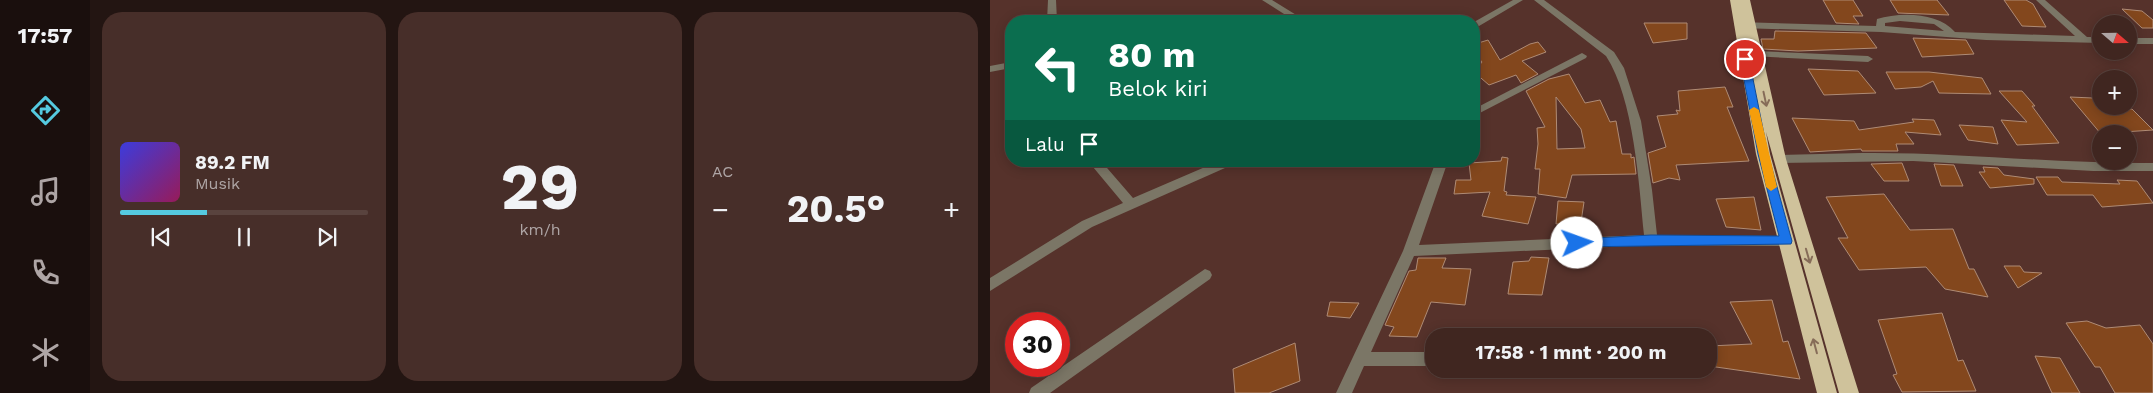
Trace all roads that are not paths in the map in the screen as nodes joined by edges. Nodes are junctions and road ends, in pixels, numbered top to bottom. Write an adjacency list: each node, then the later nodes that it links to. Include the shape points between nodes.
1 (1052, 0): 8 (street)
2 (1266, 0): 9 (street)
3 (1519, 0): 10 (street)
4 (1538, 0): 28 (street, via 1610,54 1619,68 1635,122)
5 (1735, 0): 11 (highway)
6 (1745, 0): 11 (highway)
7 (2040, 0): 12 (street)
8 (1052, 15)
9 (1291, 15)
10 (1480, 23)
11 (1744, 25): 12 (street); 16 (highway); 29 (highway, via 1763,154)
12 (2085, 40): 13 (street)
13 (2092, 40)
14 (2138, 41): 15 (street)
15 (2153, 41)
16 (1755, 54): 18 (street); 22 (highway, one-way to 22)
17 (1582, 56): 21 (street)
18 (1868, 59)
19 (1005, 66): 20 (street)
20 (990, 69)
21 (1480, 110)
22 (1779, 159): 26 (street, via 1912,157 2037,165); 38 (highway, one-way to 38)
23 (1099, 167): 27 (street)
24 (1216, 167): 27 (street)
25 (1440, 167): 30 (street)
26 (2153, 167)
27 (1131, 204): 32 (street, via 1087,224)
28 (1651, 240): 29 (street); 30 (street)
29 (1786, 241): 37 (highway, one-way to 29)
30 (1410, 251): 33 (street)
31 (1205, 275): 35 (street)
32 (990, 285)
33 (1361, 359): 34 (street); 36 (street)
34 (1425, 359)
35 (1037, 393)
36 (1344, 393)
37 (1827, 393)
38 (1848, 393)

